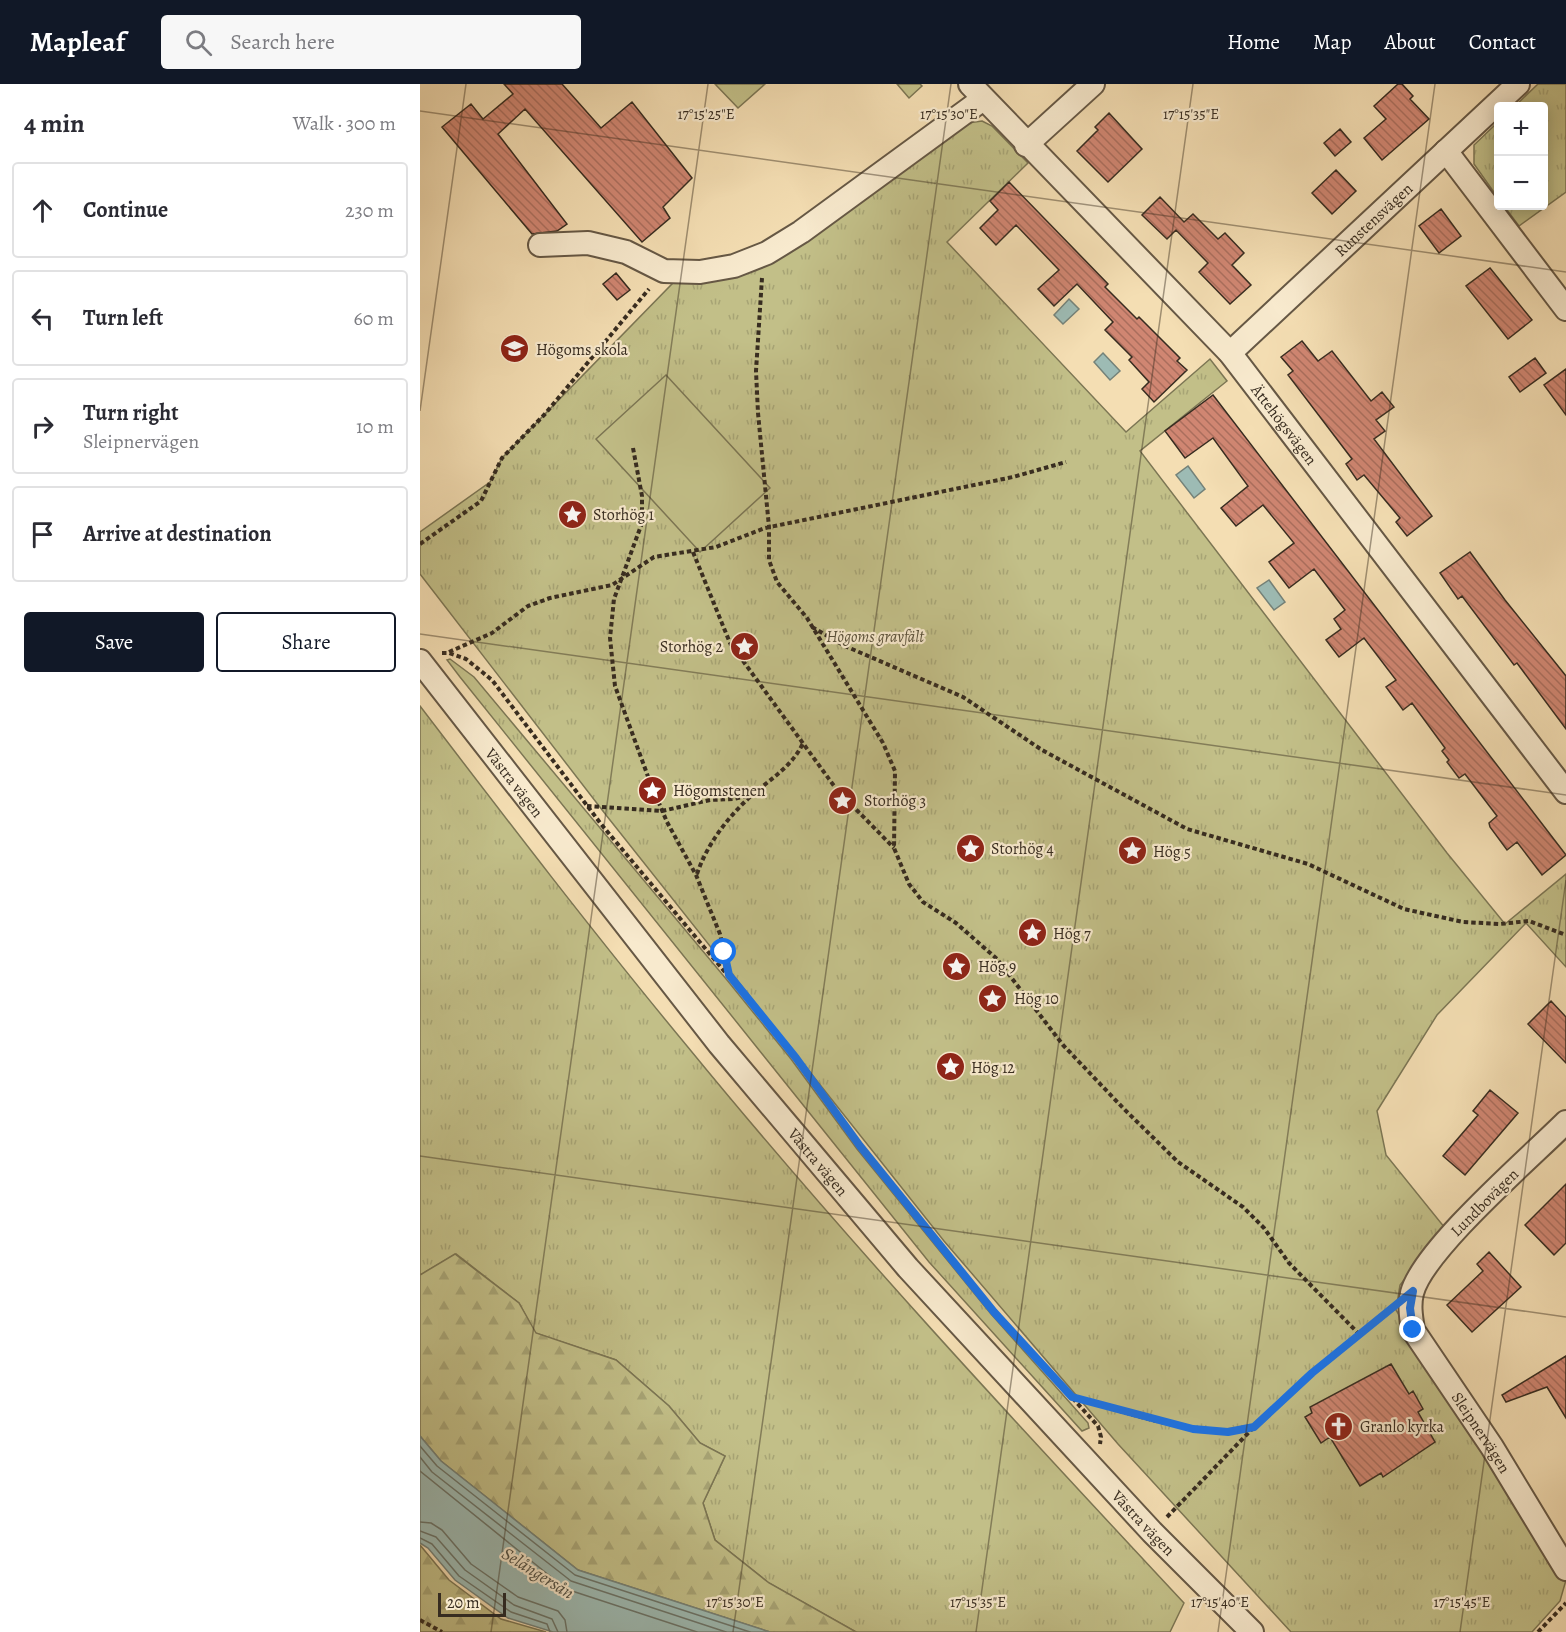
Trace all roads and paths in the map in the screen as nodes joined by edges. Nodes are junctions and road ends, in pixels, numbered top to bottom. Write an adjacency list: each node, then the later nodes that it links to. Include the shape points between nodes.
1 (1093, 84): 4 (street)
2 (1518, 84): 5 (street, Runstensvägen)
3 (977, 91): 4 (street, Ättehögsvägen); 7 (street, via 801,232)
4 (1026, 145): 10 (street, Ättehögsvägen)
5 (1446, 152): 9 (street); 10 (street, Runstensvägen)
6 (540, 245): 8 (street, via 588,243 626,252)
7 (763, 254): 8 (street, via 711,270); 13 (path, via 756,371)
8 (664, 271): 14 (path, via 545,414 502,458 481,501)
9 (1566, 309)
10 (1230, 353): 21 (street, Ättehögsvägen)
11 (633, 448): 16 (path, via 642,496 642,523)
12 (1066, 462): 13 (path, via 1013,477)
13 (770, 527): 15 (path); 17 (path, via 768,553 774,575)
14 (420, 544)
15 (693, 552): 16 (path, via 654,557); 20 (path, via 730,643)
16 (622, 577): 18 (path, via 605,588 528,606 492,633); 24 (path, via 614,599 610,638 615,686)
17 (812, 627): 25 (path, via 883,743 895,771); 27 (path, via 845,646 963,698 1041,750 1187,829 1308,864 1404,909 1463,922 1529,921)
18 (449, 653): 19 (path); 23 (path, via 466,659 492,680)
19 (428, 657): 40 (street, Västra vägen, via 718,1044 908,1268 1152,1532)
20 (803, 743): 22 (path, via 786,767); 25 (path, via 837,790)
21 (1566, 792)
22 (752, 795): 24 (path); 26 (path, via 710,844)
23 (586, 806): 24 (path); 28 (path)
24 (662, 811): 26 (path)
25 (894, 848): 31 (path, via 909,884 924,902 956,923 997,959 1063,1045 1124,1109 1178,1162 1243,1207 1290,1263)
26 (696, 875): 28 (path, via 720,934)
27 (1566, 935)
28 (729, 975): 32 (path, via 986,1303)
29 (1566, 1122): 30 (street, Lundbovägen, via 1451,1235)
30 (1413, 1291): 31 (path); 36 (street, Sleipnervägen, via 1413,1330 1492,1446)
31 (1359, 1334): 33 (path)
32 (1072, 1397): 33 (path, via 1193,1429 1228,1432); 34 (path, via 1098,1426)
33 (1254, 1427): 35 (path)
34 (1098, 1453)
35 (1165, 1520)
36 (1566, 1569)
37 (1566, 1604): 41 (path)
38 (420, 1620): 39 (path)
39 (442, 1632)
40 (1252, 1632)
41 (1538, 1632)

